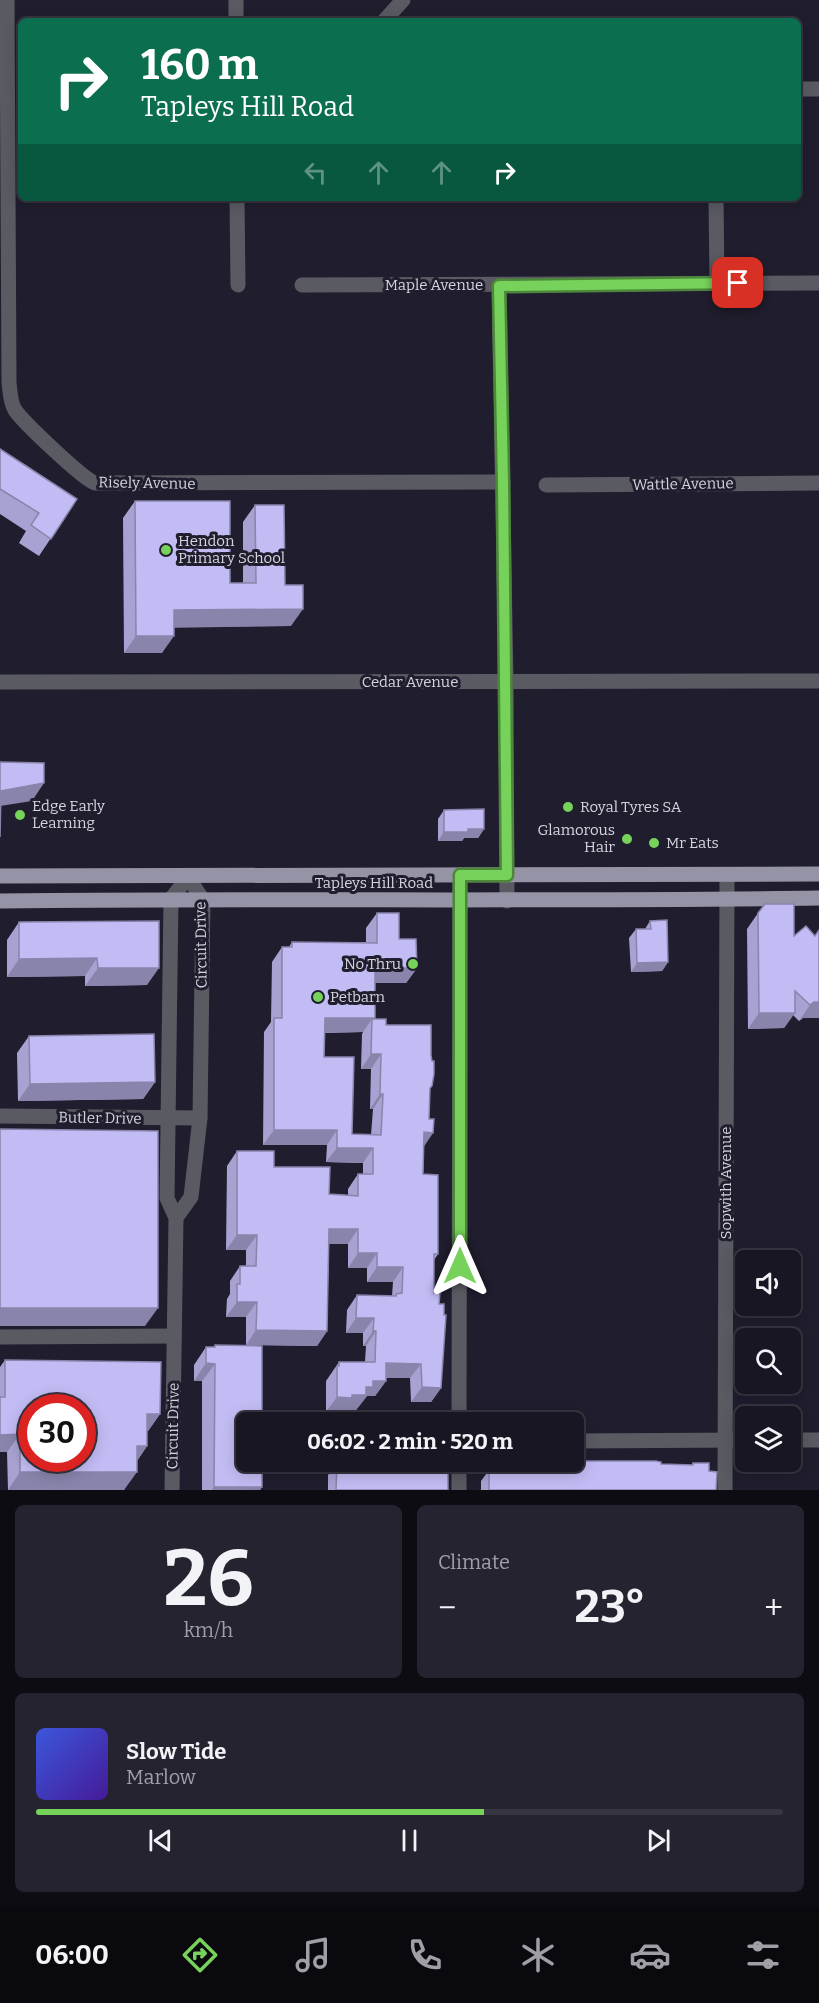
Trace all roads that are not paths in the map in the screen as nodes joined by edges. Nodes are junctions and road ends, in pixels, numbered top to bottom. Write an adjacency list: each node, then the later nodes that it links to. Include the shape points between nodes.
1 (7, 0): 8 (street, Risely Avenue)
2 (236, 0): 4 (street)
3 (403, 0): 5 (street)
4 (236, 18)
5 (387, 18)
6 (801, 89): 7 (street)
7 (819, 89)
8 (4, 152): 16 (street, Risely Avenue, via 10,396 15,410 88,481)
9 (237, 201): 13 (street)
10 (716, 201): 11 (street)
11 (717, 283): 12 (street, Maple Avenue); 15 (street, Maple Avenue)
12 (819, 283)
13 (238, 285)
14 (302, 285): 15 (street, Maple Avenue)
15 (499, 286): 16 (street)
16 (503, 482): 21 (street)
17 (819, 483): 18 (street, Wattle Avenue)
18 (546, 485)
19 (819, 681): 21 (street, Cedar Avenue)
20 (0, 682): 21 (street, Cedar Avenue)
21 (506, 682): 24 (street)
22 (819, 874): 25 (main road, Tapleys Hill Road)
23 (460, 875): 24 (main road, Tapleys Hill Road); 27 (main road, Tapleys Hill Road); 32 (street)
24 (507, 875): 25 (main road, Tapleys Hill Road); 33 (street)
25 (727, 875): 30 (street, Sopwith Avenue)
26 (0, 876): 27 (main road, Tapleys Hill Road)
27 (188, 877): 29 (street, Circuit Drive); 31 (street, Circuit Drive)
28 (819, 898): 30 (main road, Tapleys Hill Road)
29 (171, 899): 31 (main road, Tapleys Hill Road); 34 (main road, Tapleys Hill Road); 37 (street, Circuit Drive)
30 (727, 899): 33 (main road, Tapleys Hill Road); 42 (street, Sopwith Avenue)
31 (203, 900): 32 (main road, Tapleys Hill Road); 36 (street, Circuit Drive)
32 (461, 901): 33 (main road, Tapleys Hill Road); 41 (street)
33 (507, 901)
34 (0, 902)
35 (0, 1116): 37 (street, Butler Drive)
36 (200, 1118): 37 (street, Butler Drive); 38 (street, Circuit Drive, via 191,1197)
37 (168, 1119): 38 (street, Circuit Drive, via 167,1198)
38 (176, 1218): 39 (street, Circuit Drive)
39 (174, 1336): 40 (street); 48 (street, Circuit Drive)
40 (0, 1337)
41 (459, 1412)
42 (725, 1440): 43 (street); 46 (street); 50 (street, Sopwith Avenue)
43 (735, 1440)
44 (801, 1440): 45 (street)
45 (819, 1440)
46 (584, 1441)
47 (459, 1472): 49 (street)
48 (172, 1490)
49 (459, 1490)
50 (725, 1490)

